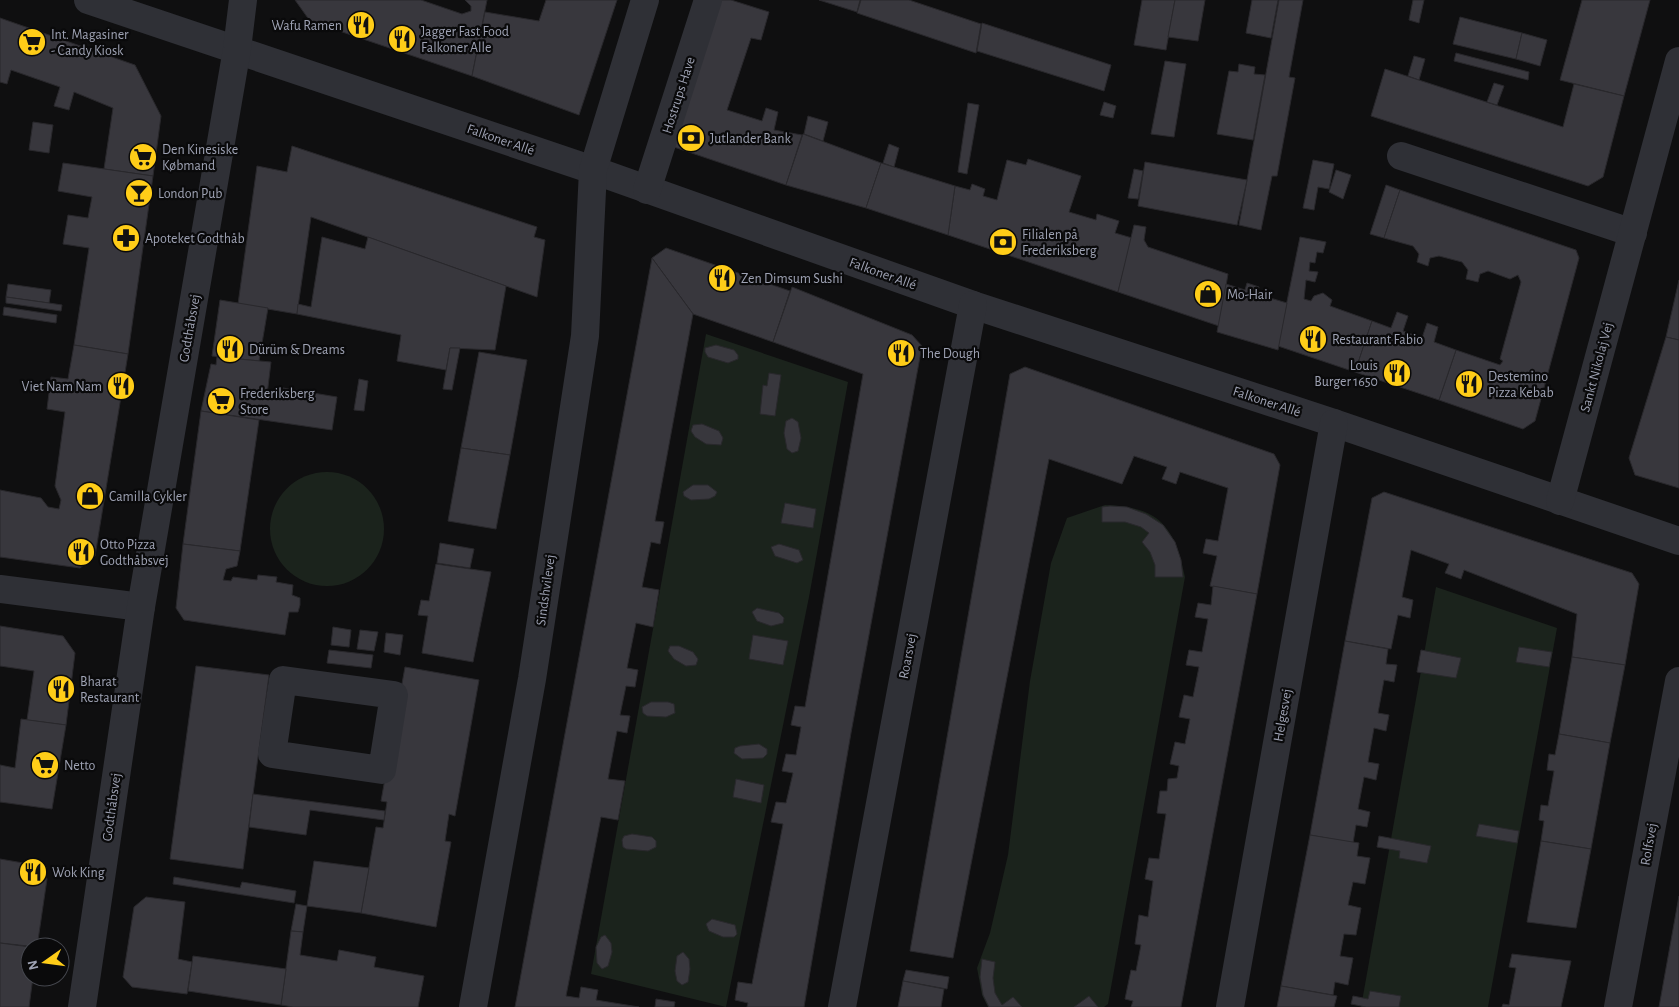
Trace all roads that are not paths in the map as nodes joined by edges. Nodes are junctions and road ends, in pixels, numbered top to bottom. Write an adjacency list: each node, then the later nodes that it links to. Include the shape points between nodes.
1 (88, 0): 5 (street, Falkoner Allé)
2 (243, 0): 5 (street, Godthåbsvej)
3 (645, 0): 8 (street)
4 (708, 0): 9 (street, Hostrups Have)
5 (237, 49): 8 (street, Falkoner Allé); 16 (street, Godthåbsvej)
6 (1679, 61): 10 (street, Sankt Nikolaj Vej)
7 (1401, 156): 10 (street)
8 (593, 170): 9 (street, Falkoner Allé); 20 (street, Sindshvilevej, via 585,336 532,679)
9 (647, 190): 11 (street, Falkoner Allé)
10 (1633, 233): 13 (street, Sankt Nikolaj Vej)
11 (973, 305): 12 (street, Falkoner Allé); 21 (street, Roarsvej)
12 (1334, 422): 13 (street, Falkoner Allé); 22 (street, Helgesvej)
13 (1560, 501): 14 (street, Falkoner Allé)
14 (1679, 541)
15 (0, 589): 16 (street)
16 (140, 607): 19 (street, Godthåbsvej)
17 (283, 680): 17 (street, via 272,754 382,770 394,695)
18 (1679, 685): 23 (street, Rolfsvej)
19 (89, 1006)
20 (474, 1007)
21 (842, 1007)
22 (1230, 1007)
23 (1618, 1007)

